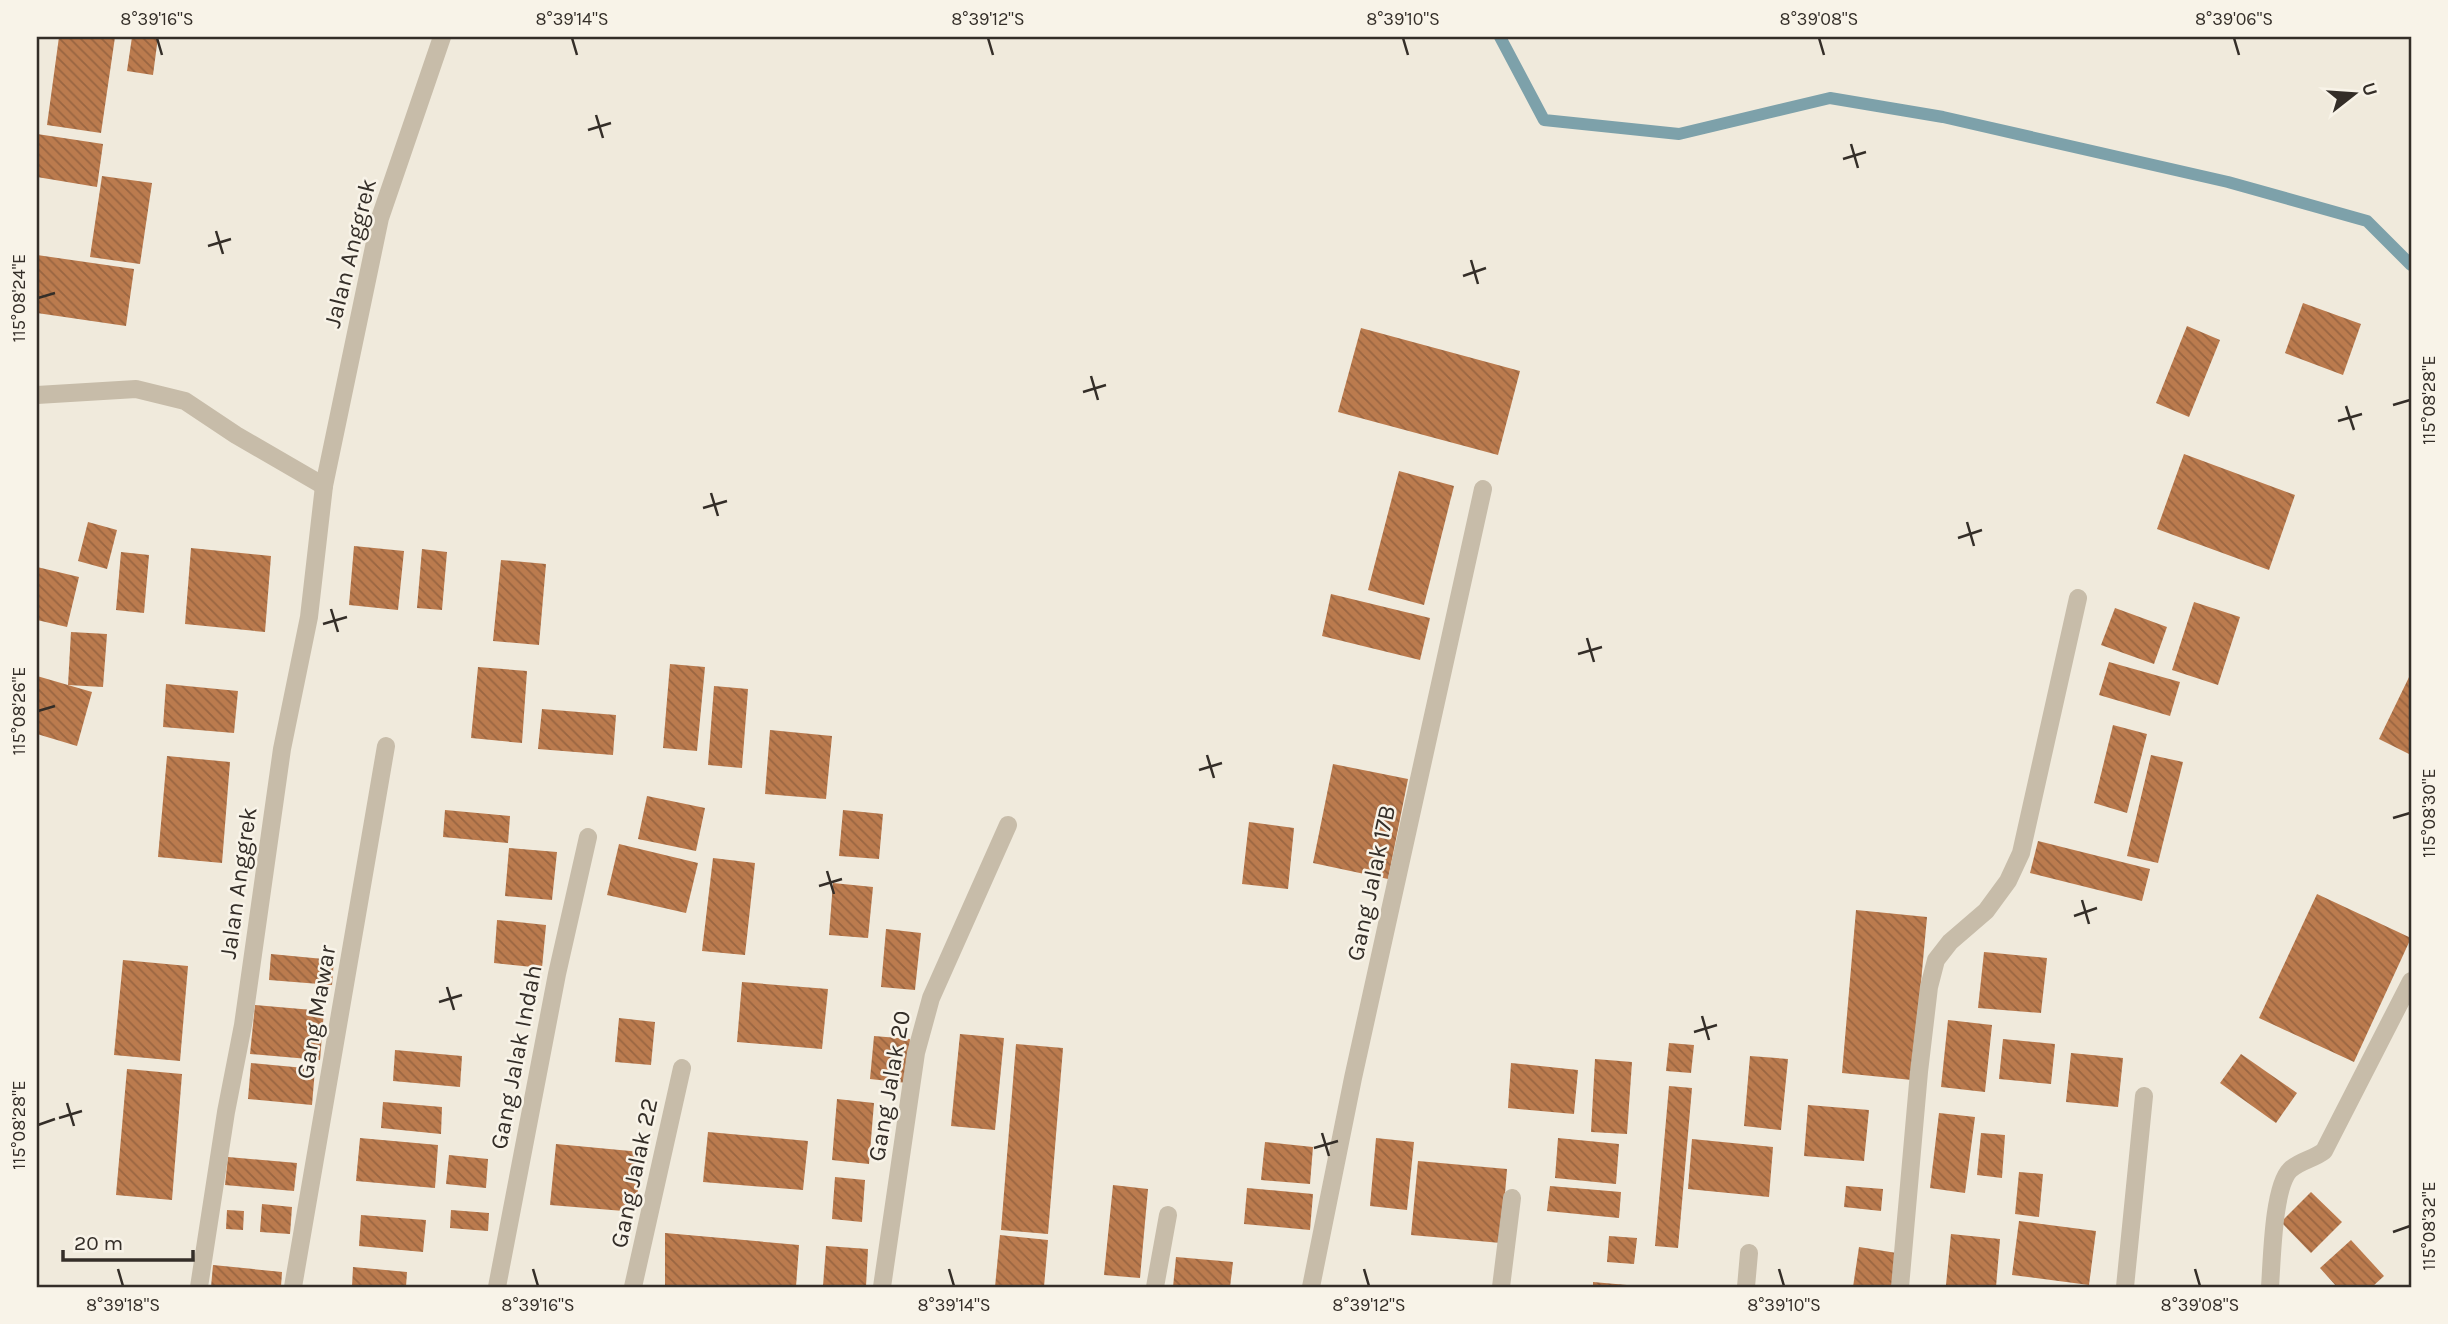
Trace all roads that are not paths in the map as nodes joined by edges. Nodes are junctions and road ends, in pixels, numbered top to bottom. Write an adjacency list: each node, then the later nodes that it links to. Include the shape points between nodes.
1 (442, 37): 3 (street, Jalan Anggrek, via 380,218)
2 (37, 395): 3 (street, via 136,389 185,401)
3 (324, 486): 15 (street, Jalan Anggrek, via 309,617 282,749 243,1025)
4 (1483, 489): 21 (street, Gang Jalak 17B)
5 (2078, 598): 24 (street, via 2021,853 1986,911 1936,960 1928,987)
6 (386, 746): 16 (street, Gang Mawar)
7 (1008, 825): 19 (street, Gang Jalak 20, via 930,998 916,1053)
8 (588, 836): 17 (street, Gang Jalak Indah)
9 (2411, 981): 26 (street, via 2323,1151 2291,1169 2284,1180)
10 (682, 1069): 18 (street, Gang Jalak 22)
11 (2144, 1096): 25 (street)
12 (1512, 1198): 22 (street)
13 (1168, 1215): 20 (street)
14 (1749, 1253): 23 (street)
15 (199, 1287)
16 (293, 1287)
17 (496, 1287)
18 (633, 1287)
19 (882, 1287)
20 (1155, 1287)
21 (1311, 1287)
22 (1501, 1287)
23 (1746, 1287)
24 (1900, 1287)
25 (2125, 1287)
26 (2270, 1287)

